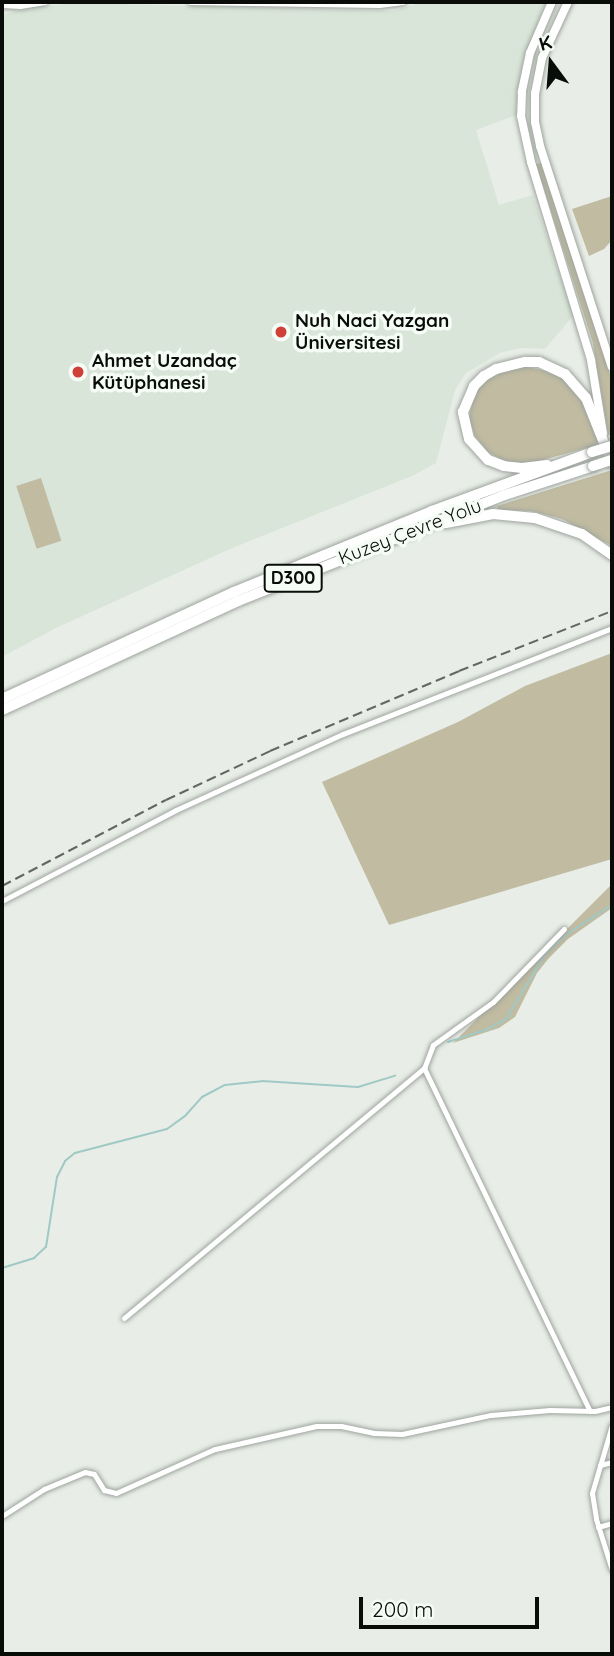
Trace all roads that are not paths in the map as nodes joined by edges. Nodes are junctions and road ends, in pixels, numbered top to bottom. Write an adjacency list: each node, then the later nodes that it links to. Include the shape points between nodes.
1 (9, 2): 2 (street, via 2,5)
2 (45, 2)
3 (190, 2): 4 (street)
4 (402, 2)
5 (552, 2): 8 (street, via 530,53 522,116 531,162 591,360)
6 (569, 2): 7 (street, via 542,58 535,122)
7 (612, 367)
8 (604, 436): 10 (highway, via 577,385 559,370 539,362 496,369 474,386 466,399 463,412 469,439 488,460 522,468); 11 (highway)
9 (612, 446): 10 (highway, D300, bridge)
10 (592, 452): 15 (highway, Kuzey Çevre Yolu / D300, via 234,592)
11 (612, 461): 13 (highway, Kuzey Çevre Yolu / D300, bridge, via 505,495)
12 (612, 555): 13 (highway, via 567,527 493,514 443,524)
13 (342, 558): 16 (highway, Kuzey Çevre Yolu / D300, via 153,638)
14 (612, 628): 17 (street, via 318,744 176,810)
15 (2, 699)
16 (2, 710)
17 (2, 901)
18 (564, 929): 19 (street, via 493,1002 433,1045)
19 (424, 1068): 20 (street); 22 (street)
20 (124, 1318)
21 (612, 1407): 22 (street)
22 (590, 1411): 26 (street, via 511,1412 392,1435 316,1426 215,1449 116,1493 104,1490 94,1474 85,1472 44,1489)
23 (612, 1425): 25 (street)
24 (612, 1462): 25 (street)
25 (600, 1465): 28 (street, via 592,1493)
26 (2, 1516)
27 (612, 1523): 28 (street)
28 (598, 1527): 29 (street)
29 (612, 1570)

